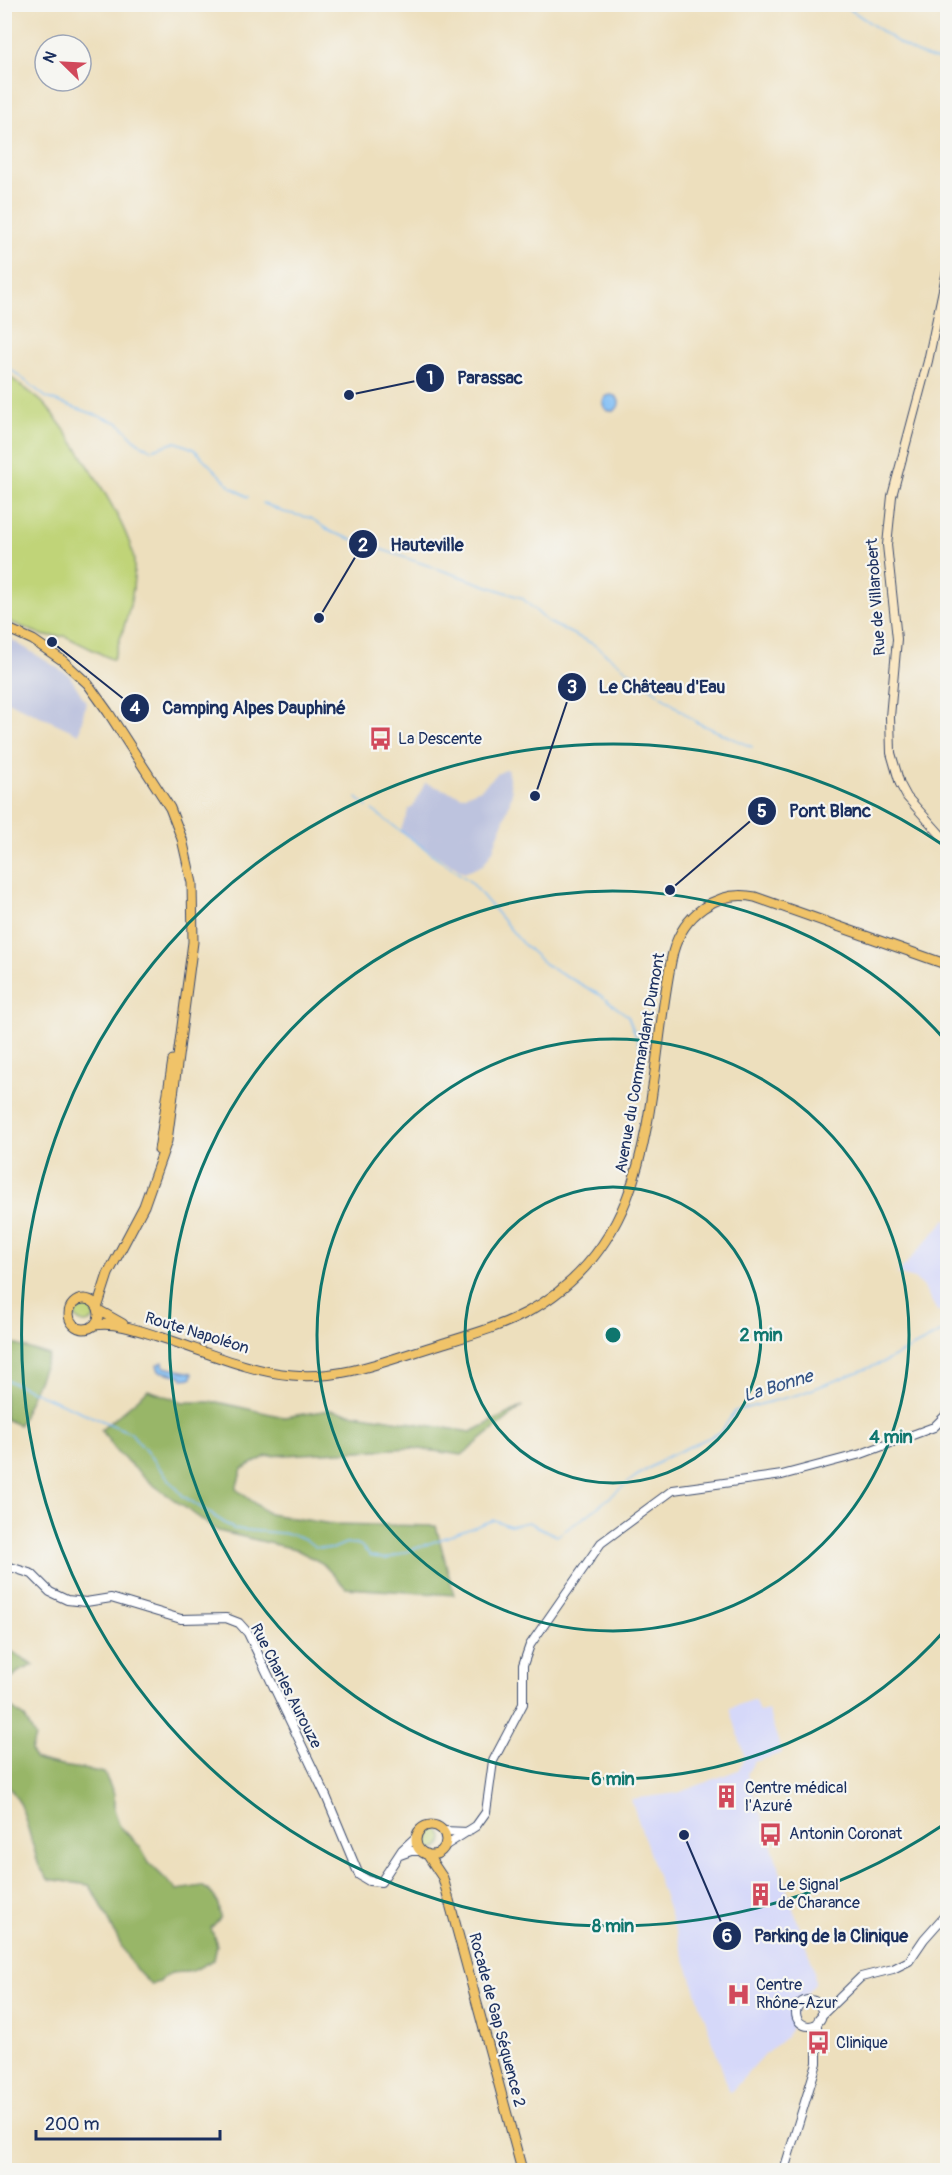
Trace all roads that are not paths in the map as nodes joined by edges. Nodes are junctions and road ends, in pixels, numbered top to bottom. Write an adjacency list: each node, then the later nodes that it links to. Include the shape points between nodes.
1 (948, 266): 3 (main road, Rue de Villarobert, via 892,496 887,545 897,639 890,717 894,768 907,797)
2 (4, 627): 5 (main road, via 33,640 88,684 151,776 179,830 189,862 194,922 157,1170 135,1224)
3 (948, 843)
4 (948, 964): 9 (main road, Avenue du Commandant Dumont, via 748,896 719,900 690,917 678,936 670,967 643,1147 629,1200 586,1266 563,1288)
5 (108, 1274): 6 (main road); 7 (main road)
6 (85, 1298): 7 (main road); 8 (main road, via 72,1304 70,1319 80,1328 88,1329)
7 (99, 1308): 8 (main road); 10 (main road, Route Napoléon)
8 (95, 1324): 10 (main road, Route Napoléon)
9 (502, 1324): 10 (main road, Route Napoléon, via 342,1373 289,1375)
10 (130, 1328)
11 (948, 1413): 14 (street, via 934,1427 861,1454 782,1474 673,1490 601,1543 530,1645 524,1665 523,1704 494,1761 486,1812)
12 (4, 1565): 18 (street, Rue Charles Aurouze, via 32,1574 50,1592 67,1600 111,1598 166,1617 226,1618 239,1623 248,1633 321,1786 355,1869 362,1878 378,1883 388,1875)
13 (444, 1831): 14 (street); 15 (main road, via 429,1824 421,1827); 16 (main road)
14 (469, 1832): 16 (street)
15 (416, 1838): 17 (main road); 18 (street, Rue Charles Aurouze)
16 (445, 1847): 17 (main road, via 436,1854); 19 (main road, Rocade de Gap Séquence 2)
17 (424, 1852): 18 (street, via 411,1851); 19 (main road, Rocade de Gap Séquence 2)
18 (396, 1858)
19 (443, 1878): 26 (main road, Rocade de Gap Séquence 2)
20 (948, 1911): 21 (street, via 909,1961 861,1977)
21 (834, 2004): 22 (street); 23 (street)
22 (819, 2005): 23 (street); 24 (street, via 807,2000 799,2007 798,2021)
23 (818, 2020): 24 (street); 25 (street)
24 (808, 2027): 25 (street)
25 (818, 2043): 27 (street, via 815,2073)
26 (522, 2170)
27 (784, 2170)

